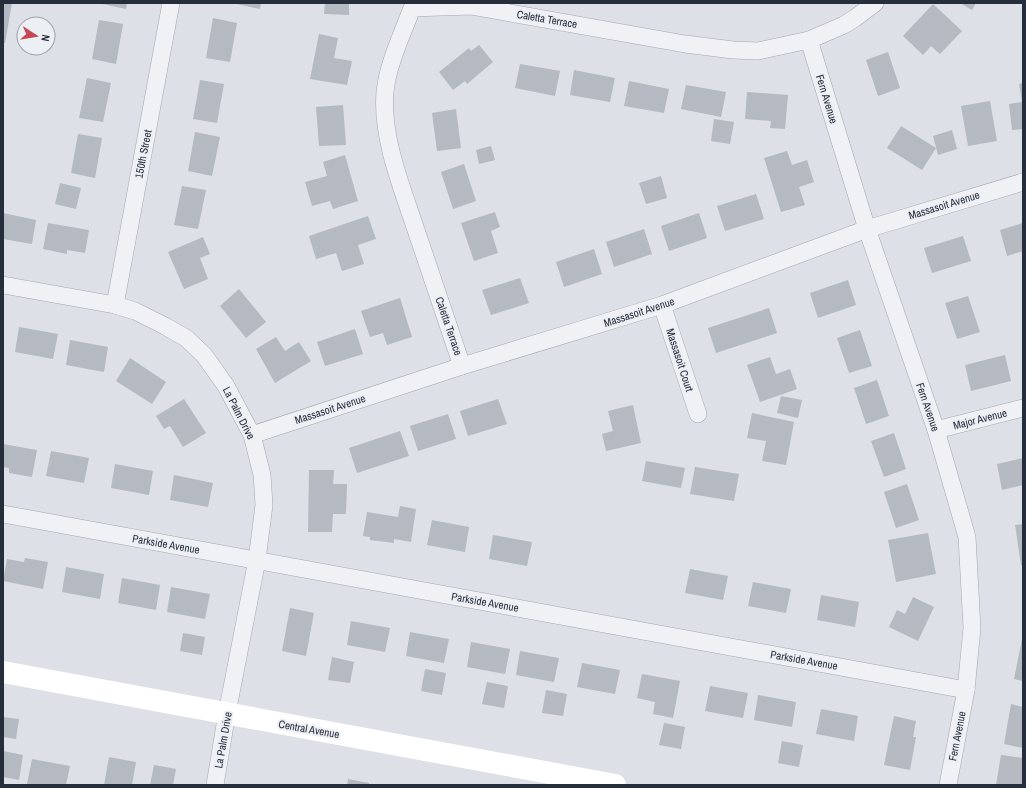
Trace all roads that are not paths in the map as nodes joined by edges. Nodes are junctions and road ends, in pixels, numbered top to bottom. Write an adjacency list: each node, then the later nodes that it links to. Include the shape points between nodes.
1 (171, 3): 7 (street, 150th Street)
2 (875, 3): 3 (street, Caletta Terrace, via 844,25)
3 (809, 40): 5 (street, Fern Avenue); 9 (street, Caletta Terrace, via 758,51 733,50 685,44 471,6 412,8 387,77 385,105 391,152)
4 (1023, 182): 5 (street, Massasoit Avenue)
5 (867, 229): 8 (street, Massasoit Avenue); 12 (street, Fern Avenue)
6 (3, 285): 7 (street, La Palm Drive)
7 (115, 305): 13 (street, La Palm Drive, via 135,311 165,326 186,338 204,355 226,386)
8 (662, 305): 9 (street, Massasoit Avenue); 11 (street, Massasoit Court)
9 (462, 366): 13 (street, Massasoit Avenue)
10 (1023, 408): 12 (street, Major Avenue)
11 (698, 414)
12 (936, 430): 17 (street, Fern Avenue, via 967,537 972,628)
13 (252, 435): 15 (street, La Palm Drive, via 264,491)
14 (3, 514): 15 (street, Parkside Avenue)
15 (257, 560): 17 (street, Parkside Avenue); 18 (street, La Palm Drive)
16 (3, 672): 18 (street, Central Avenue)
17 (966, 690): 21 (street, Fern Avenue)
18 (227, 713): 19 (street, La Palm Drive); 20 (street, Central Avenue)
19 (215, 785)
20 (615, 785)
21 (948, 785)

